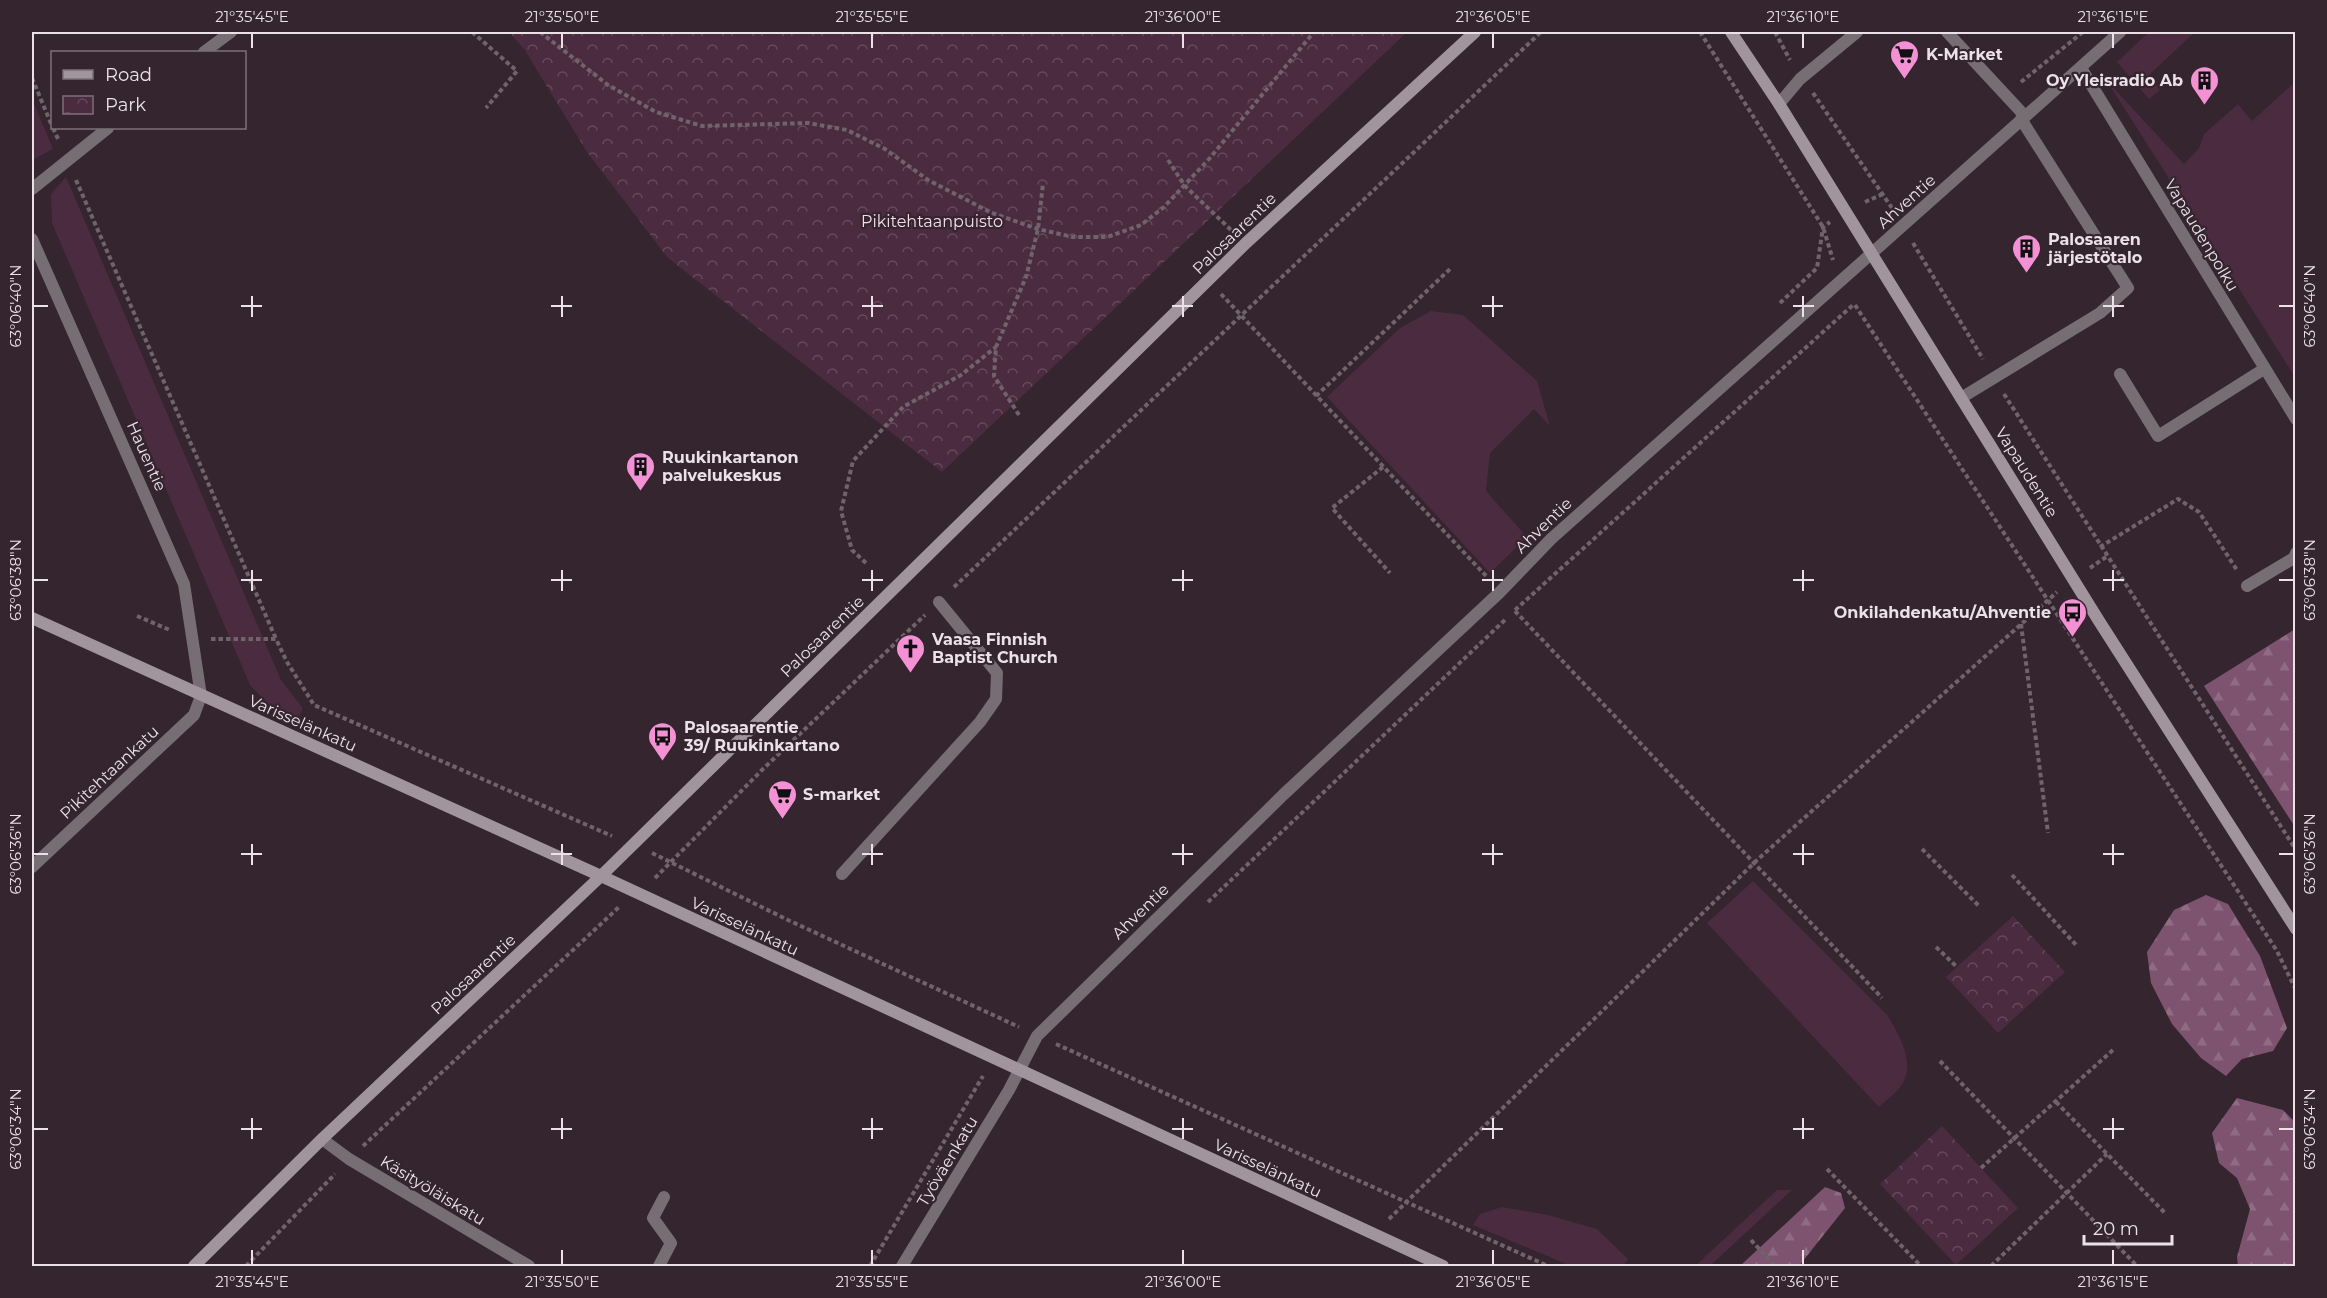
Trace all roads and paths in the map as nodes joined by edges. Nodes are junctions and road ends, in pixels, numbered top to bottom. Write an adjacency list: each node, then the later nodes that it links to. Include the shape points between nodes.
1 (231, 32): 14 (street)
2 (472, 32): 20 (path, via 517,71)
3 (540, 32): 31 (path, via 608,85 656,112 702,126 808,123 847,130 885,148 928,180 962,198)
4 (1314, 32): 28 (path)
5 (1475, 32): 33 (main road, Palosaarentie)
6 (1541, 32): 39 (path)
7 (1700, 32): 37 (path, via 1823,227)
8 (1731, 32): 19 (main road, Vapaudentie)
9 (1775, 32): 17 (path)
10 (1857, 32): 17 (street)
11 (1947, 32): 18 (street)
12 (2083, 32): 18 (path)
13 (2120, 32): 15 (street, Ahventie)
14 (205, 51)
15 (2081, 68): 21 (street, Ahventie); 41 (street, Vapaudenpolku)
16 (32, 78): 22 (path)
17 (1800, 79): 19 (street); 30 (path, via 1815,95)
18 (2007, 94): 21 (street)
19 (1779, 104): 34 (main road, Vapaudentie)
20 (486, 108)
21 (2022, 117): 30 (street, Ahventie); 43 (street, via 2128,288 2100,313)
22 (51, 122)
23 (54, 129): 25 (path)
24 (107, 129): 25 (street)
25 (67, 159): 29 (street); 64 (path)
26 (1168, 160): 28 (path)
27 (1043, 183): 31 (path)
28 (1185, 186): 31 (path, via 1141,225 1107,237 1073,237); 33 (path)
29 (32, 189)
30 (1902, 226): 34 (street, Ahventie); 43 (path)
31 (1038, 229): 40 (path, via 1026,277)
32 (32, 239): 63 (street, Hauentie, via 167,541 184,584)
33 (1246, 243): 36 (main road, Palosaarentie)
34 (1873, 254): 37 (street, Ahventie); 45 (main road, Vapaudentie)
35 (1450, 269): 44 (path)
36 (1209, 280): 39 (path); 67 (main road, Palosaarentie)
37 (1840, 282): 38 (path); 56 (street, Ahventie, via 1551,539)
38 (1854, 304): 57 (path); 59 (path)
39 (1240, 315): 44 (path); 58 (path)
40 (996, 347): 46 (path, via 994,376); 52 (path, via 961,375 903,406 853,461 841,511 852,550)
41 (2264, 369): 42 (street, via 2158,436); 47 (street, Vapaudenpolku)
42 (2120, 374)
43 (1994, 378): 45 (street); 49 (path)
44 (1316, 396): 48 (path)
45 (1961, 398): 54 (main road, Vapaudentie)
46 (1019, 415)
47 (2295, 419)
48 (1383, 467): 53 (path, via 1332,508); 56 (path)
49 (2100, 547): 51 (path); 55 (path, via 2178,499 2199,512)
50 (2295, 553): 55 (street, via 2294,558)
51 (2106, 556): 54 (path); 69 (path)
52 (866, 563)
53 (1390, 573)
54 (2074, 579): 57 (path); 79 (main road, Vapaudentie)
55 (2247, 586)
56 (1500, 592): 59 (path); 85 (street, Ahventie, via 1283,795)
57 (2048, 599): 62 (path); 83 (path, via 2277,951)
58 (939, 602): 70 (path); 73 (street, via 997,673 996,699 956,749)
59 (1515, 610): 71 (path); 78 (path)
60 (137, 616): 63 (path)
61 (32, 618): 65 (main road, Varisselänkatu)
62 (2020, 624): 66 (path); 71 (path)
63 (193, 639): 64 (path); 65 (street, Hauentie)
64 (276, 639): 67 (path, via 314,705)
65 (201, 696): 72 (street, Pikitehtaankatu, via 194,715); 75 (main road, Varisselänkatu)
66 (2048, 833)
67 (633, 845): 70 (path); 75 (main road, Palosaarentie)
68 (1923, 849): 77 (path)
69 (2295, 850)
70 (672, 861): 76 (path); 85 (path, via 788,920)
71 (1755, 862): 84 (path); 101 (path)
72 (32, 867)
73 (842, 874)
74 (2012, 875): 80 (path)
75 (601, 876): 76 (main road, Varisselänkatu); 93 (main road, Palosaarentie)
76 (638, 894): 90 (main road, Varisselänkatu); 96 (path, via 618,908)
77 (1979, 906)
78 (1202, 907)
79 (2295, 929)
80 (2077, 946)
81 (1936, 947): 82 (path)
82 (1957, 967)
83 (2295, 990)
84 (1882, 998)
85 (1037, 1035): 87 (path); 90 (street, Ahventie)
86 (1065, 1037): 87 (path)
87 (1057, 1045): 91 (path); 101 (path)
88 (2113, 1050): 92 (path)
89 (1940, 1061): 94 (path)
90 (1018, 1071): 91 (main road, Varisselänkatu); 109 (street, Työväenkatu)
91 (1036, 1079): 103 (main road, Varisselänkatu)
92 (2056, 1102): 94 (path); 95 (path)
93 (322, 1139): 96 (street, Käsityöläiskatu); 105 (main road, Palosaarentie)
94 (2014, 1139): 97 (path); 99 (path)
95 (2108, 1154): 99 (path); 102 (path)
96 (349, 1159): 106 (path); 107 (street, Käsityöläiskatu)
97 (1981, 1168)
98 (1827, 1169): 113 (path)
99 (2067, 1193): 114 (path); 115 (path)
100 (664, 1197): 108 (street, via 653,1218 671,1243)
101 (1404, 1202): 103 (path); 111 (path)
102 (2165, 1213)
103 (1375, 1235): 110 (main road, Varisselänkatu)
104 (1751, 1240): 112 (path)
105 (194, 1266)
106 (246, 1266)
107 (529, 1266)
108 (658, 1266)
109 (902, 1266)
110 (1443, 1266)
111 (1548, 1266)
112 (1774, 1266)
113 (1921, 1266)
114 (1991, 1266)
115 (2137, 1266)

